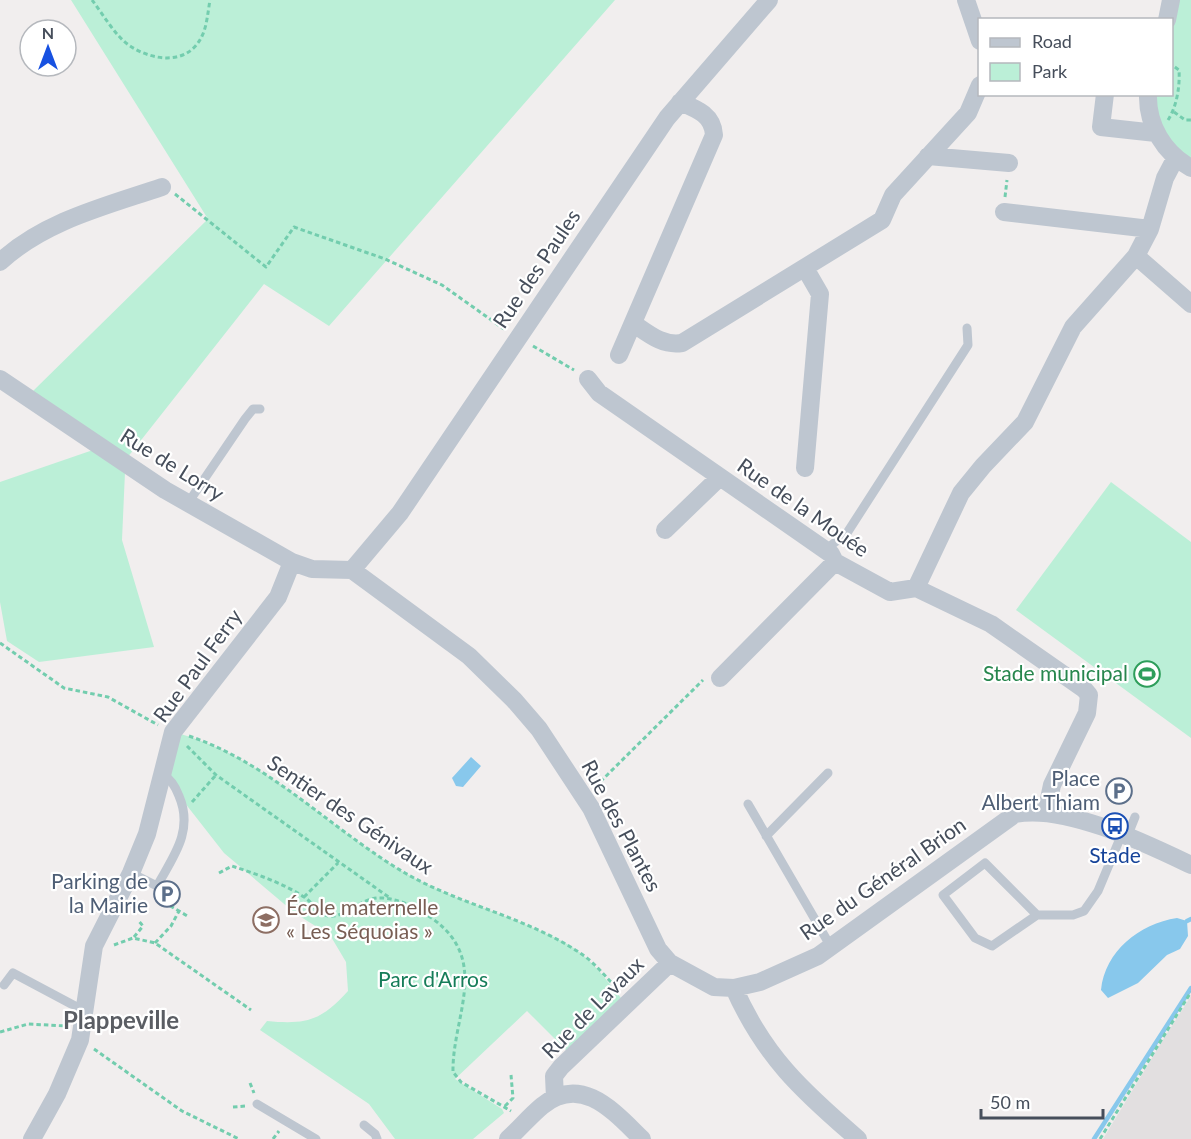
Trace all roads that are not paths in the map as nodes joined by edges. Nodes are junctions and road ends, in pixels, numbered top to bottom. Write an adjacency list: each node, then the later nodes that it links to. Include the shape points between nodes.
1 (769, 0): 9 (street, Rue des Paules)
2 (966, 0): 5 (street)
3 (1171, 0): 4 (street)
4 (1167, 18)
5 (978, 35)
6 (978, 90): 11 (street, via 968,113)
7 (1105, 96): 10 (street, via 1101,127)
8 (1148, 96): 10 (street)
9 (680, 102): 21 (street, via 706,115 713,124 714,135); 33 (street, Rue des Paules, via 400,513)
10 (1155, 130): 13 (street)
11 (928, 156): 12 (street); 19 (street, via 893,195 882,220)
12 (1009, 163)
13 (1183, 163): 16 (street, via 1165,178)
14 (162, 187): 18 (street, via 47,229 16,246)
15 (1004, 212): 16 (street)
16 (1150, 229): 17 (street)
17 (1136, 256): 20 (street); 34 (street, via 1073,327 1025,422 961,493)
18 (0, 262)
19 (806, 268): 21 (street, via 682,343 660,341); 27 (street, via 820,294)
20 (1191, 304)
21 (634, 324): 23 (street)
22 (967, 328): 31 (lane, via 968,345)
23 (619, 355)
24 (0, 379): 29 (street, Rue de Lorry)
25 (588, 379): 28 (street, Rue de la Mouée, via 608,400)
26 (260, 409): 29 (lane, via 253,409 245,418)
27 (806, 468)
28 (720, 477): 30 (street); 31 (street, Rue de la Mouée)
29 (188, 502): 32 (street, Rue de Lorry)
30 (665, 530)
31 (830, 556): 34 (street, Rue de la Mouée, via 890,592); 35 (street)
32 (292, 562): 33 (street, Rue de Lorry, via 312,569); 37 (street, Rue Paul Ferry, via 278,597 173,732)
33 (352, 570): 47 (street, Rue des Plantes, via 469,656 539,729 602,829 658,949)
34 (915, 588): 39 (street, Rue de la Mouée, via 991,624 1089,695 1088,713 1052,785)
35 (720, 678)
36 (828, 774): 41 (lane)
37 (163, 775): 44 (street, Rue Paul Ferry, via 147,834); 44 (lane, via 177,791 185,810 184,835 157,886)
38 (748, 804): 41 (lane)
39 (1046, 813): 42 (street, Rue du Général Brion, via 1089,823); 46 (street, Rue du Général Brion, via 1016,814 1002,822)
40 (1136, 817): 42 (lane)
41 (766, 836): 46 (lane)
42 (1124, 837): 43 (street, Rue du Général Brion); 45 (lane, via 1084,911 1073,915)
43 (1191, 865)
44 (131, 873): 50 (street, Rue Paul Ferry, via 94,946)
45 (1037, 915): 45 (lane, via 993,946 975,938 943,895 985,863)
46 (831, 947): 49 (street, Rue du Général Brion, via 760,982)
47 (670, 963): 49 (street, Rue des Plantes, via 714,987); 51 (street, Rue de Lavaux, via 561,1067 554,1076)
48 (4, 985): 50 (lane, via 13,973)
49 (734, 988): 59 (street, via 753,1029 783,1070)
50 (85, 1008): 54 (street, Rue Paul Ferry, via 81,1034 57,1094)
51 (555, 1098): 57 (street); 58 (street, via 578,1095 602,1101)
52 (256, 1104): 55 (lane)
53 (364, 1125): 56 (lane)
54 (32, 1139)
55 (316, 1139)
56 (377, 1139)
57 (508, 1139)
58 (642, 1139)
59 (858, 1139)

